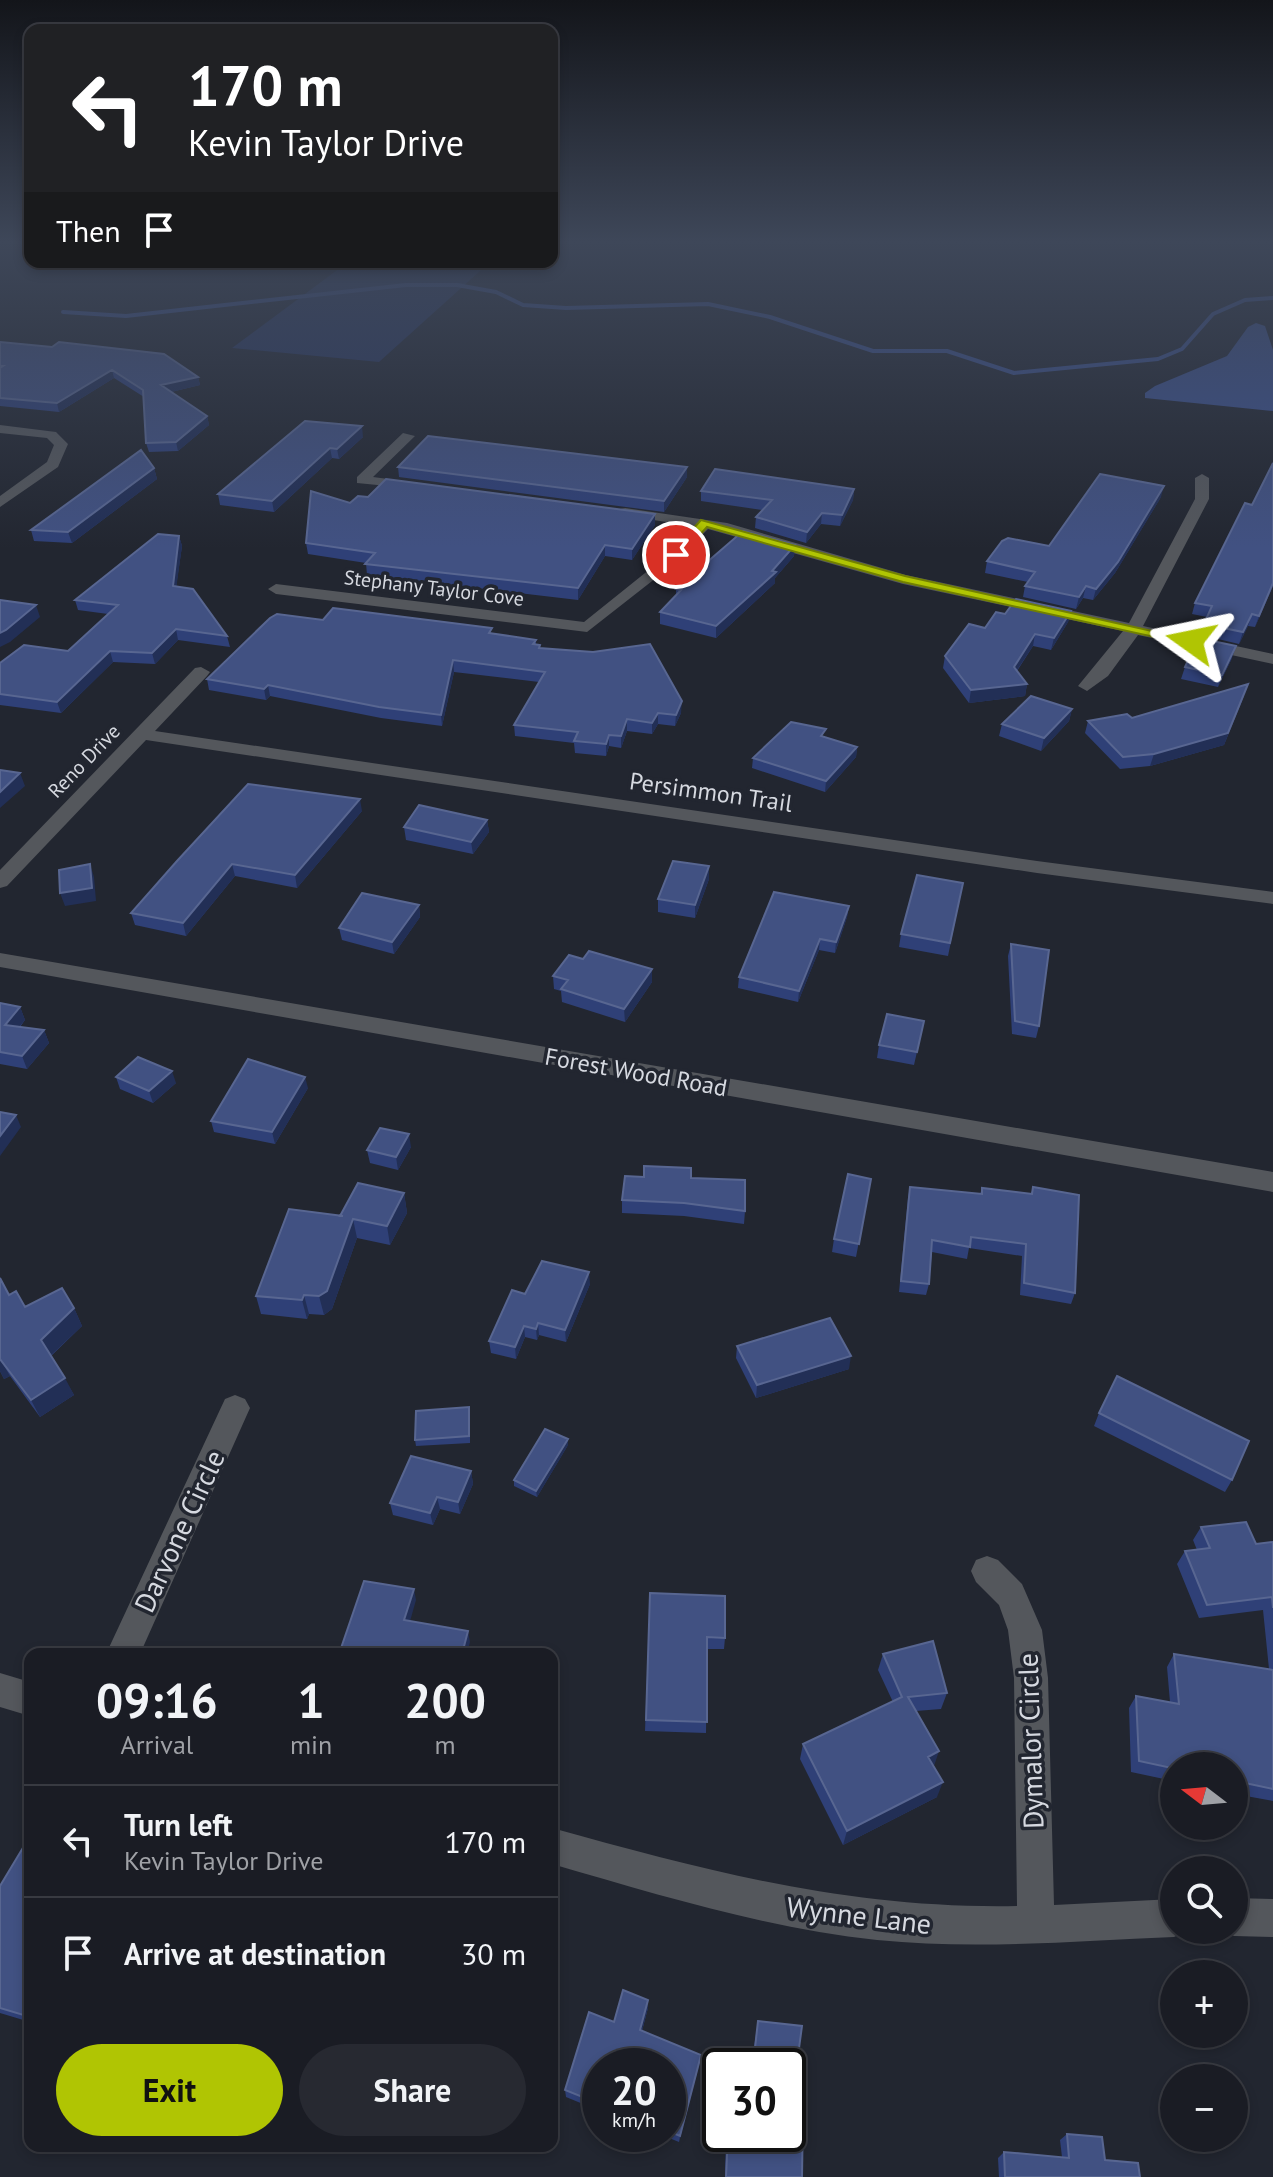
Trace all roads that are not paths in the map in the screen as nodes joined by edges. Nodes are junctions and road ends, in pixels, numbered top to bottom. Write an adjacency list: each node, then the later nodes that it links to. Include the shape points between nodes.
1 (0, 429): 5 (street, via 51,435 61,444 53,464)
2 (408, 436): 4 (street, via 362,480)
3 (1202, 478): 9 (street, via 1202,499)
4 (423, 487)
5 (0, 503)
6 (605, 510): 7 (street)
7 (705, 523): 8 (street, Stephany Taylor Cove, via 665,564 587,627); 9 (street, via 903,579)
8 (276, 589)
9 (1132, 628): 10 (street); 12 (street, via 1109,667)
10 (1273, 659)
11 (201, 672): 13 (street, Reno Drive)
12 (1087, 686)
13 (141, 734): 14 (street, Reno Drive); 15 (street, Persimmon Trail)
14 (0, 882)
15 (1273, 898)
16 (0, 960): 17 (street, Forest Wood Road)
17 (1273, 1182)
18 (235, 1408): 20 (street, Darvone Circle)
19 (987, 1571): 27 (street, Dymalor Circle, via 1011,1595 1025,1630 1030,1666)
20 (126, 1648)
21 (0, 1690): 22 (street)
22 (24, 1697)
23 (558, 1848): 27 (street, Wynne Lane, via 793,1909 877,1921)
24 (1248, 1917): 25 (street)
25 (1273, 1918)
26 (1160, 1919): 27 (street, Wynne Lane)
27 (1036, 1924)

